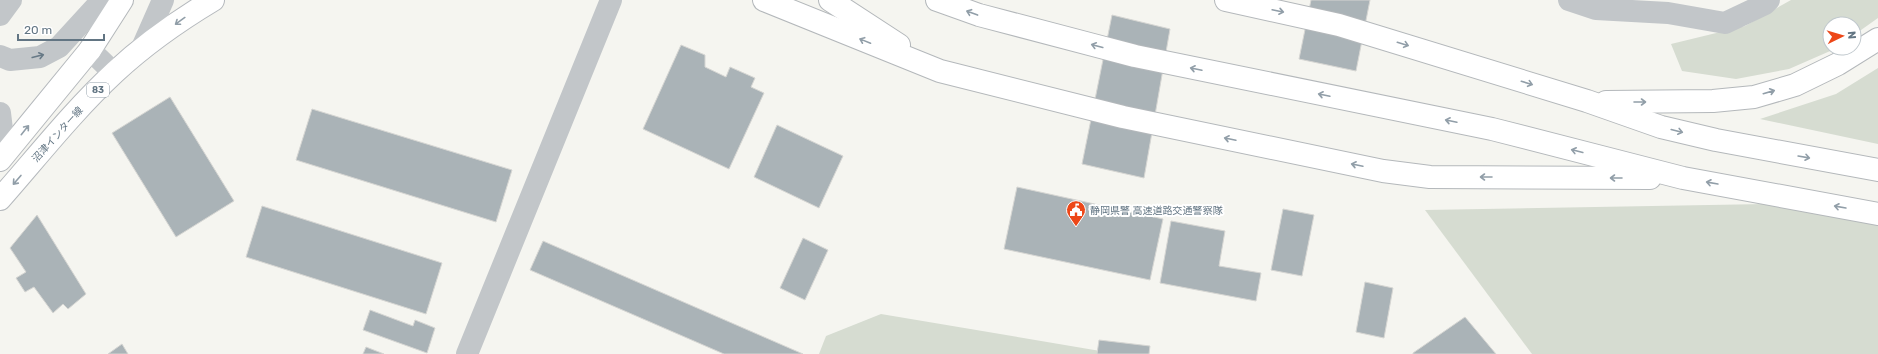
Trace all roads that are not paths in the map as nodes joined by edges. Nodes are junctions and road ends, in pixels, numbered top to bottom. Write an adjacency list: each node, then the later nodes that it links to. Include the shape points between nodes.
1 (11, 0): 14 (street)
2 (102, 0): 18 (street, one-way to 2, via 10,60 40,57 59,48)
3 (122, 0): 16 (main road)
4 (162, 0): 17 (street)
5 (213, 0): 17 (main road, 沼津インター線 / 83, one-way to 17)
6 (611, 0): 29 (street)
7 (764, 0): 19 (main road, one-way to 7)
8 (830, 0): 19 (main road)
9 (937, 0): 26 (main road, one-way to 9, via 1492,129 1135,56 979,15)
10 (1226, 0): 21 (main road, one-way to 21, via 1339,25)
11 (1569, 0): 13 (street, via 1596,9)
12 (1769, 0): 13 (street, via 1725,23)
13 (1666, 7)
14 (0, 15)
15 (1878, 39): 21 (main road, one-way to 15, via 1713,101 1754,97 1795,85 1838,64)
16 (90, 50): 20 (street); 24 (main road, one-way to 16)
17 (140, 50): 20 (main road, 沼津インター線 / 83)
18 (0, 56)
19 (940, 71): 26 (main road, one-way to 19, via 1430,177 1383,171 1123,117)
20 (114, 73): 27 (main road, 沼津インター線 / 83, one-way to 27, via 74,114)
21 (1587, 102): 25 (main road, one-way to 25, via 1661,127 1716,140)
22 (0, 113): 23 (street, via 3,138)
23 (0, 147)
24 (0, 160)
25 (1878, 170)
26 (1683, 178): 28 (main road, one-way to 26)
27 (0, 199)
28 (1874, 213)
29 (467, 354)

